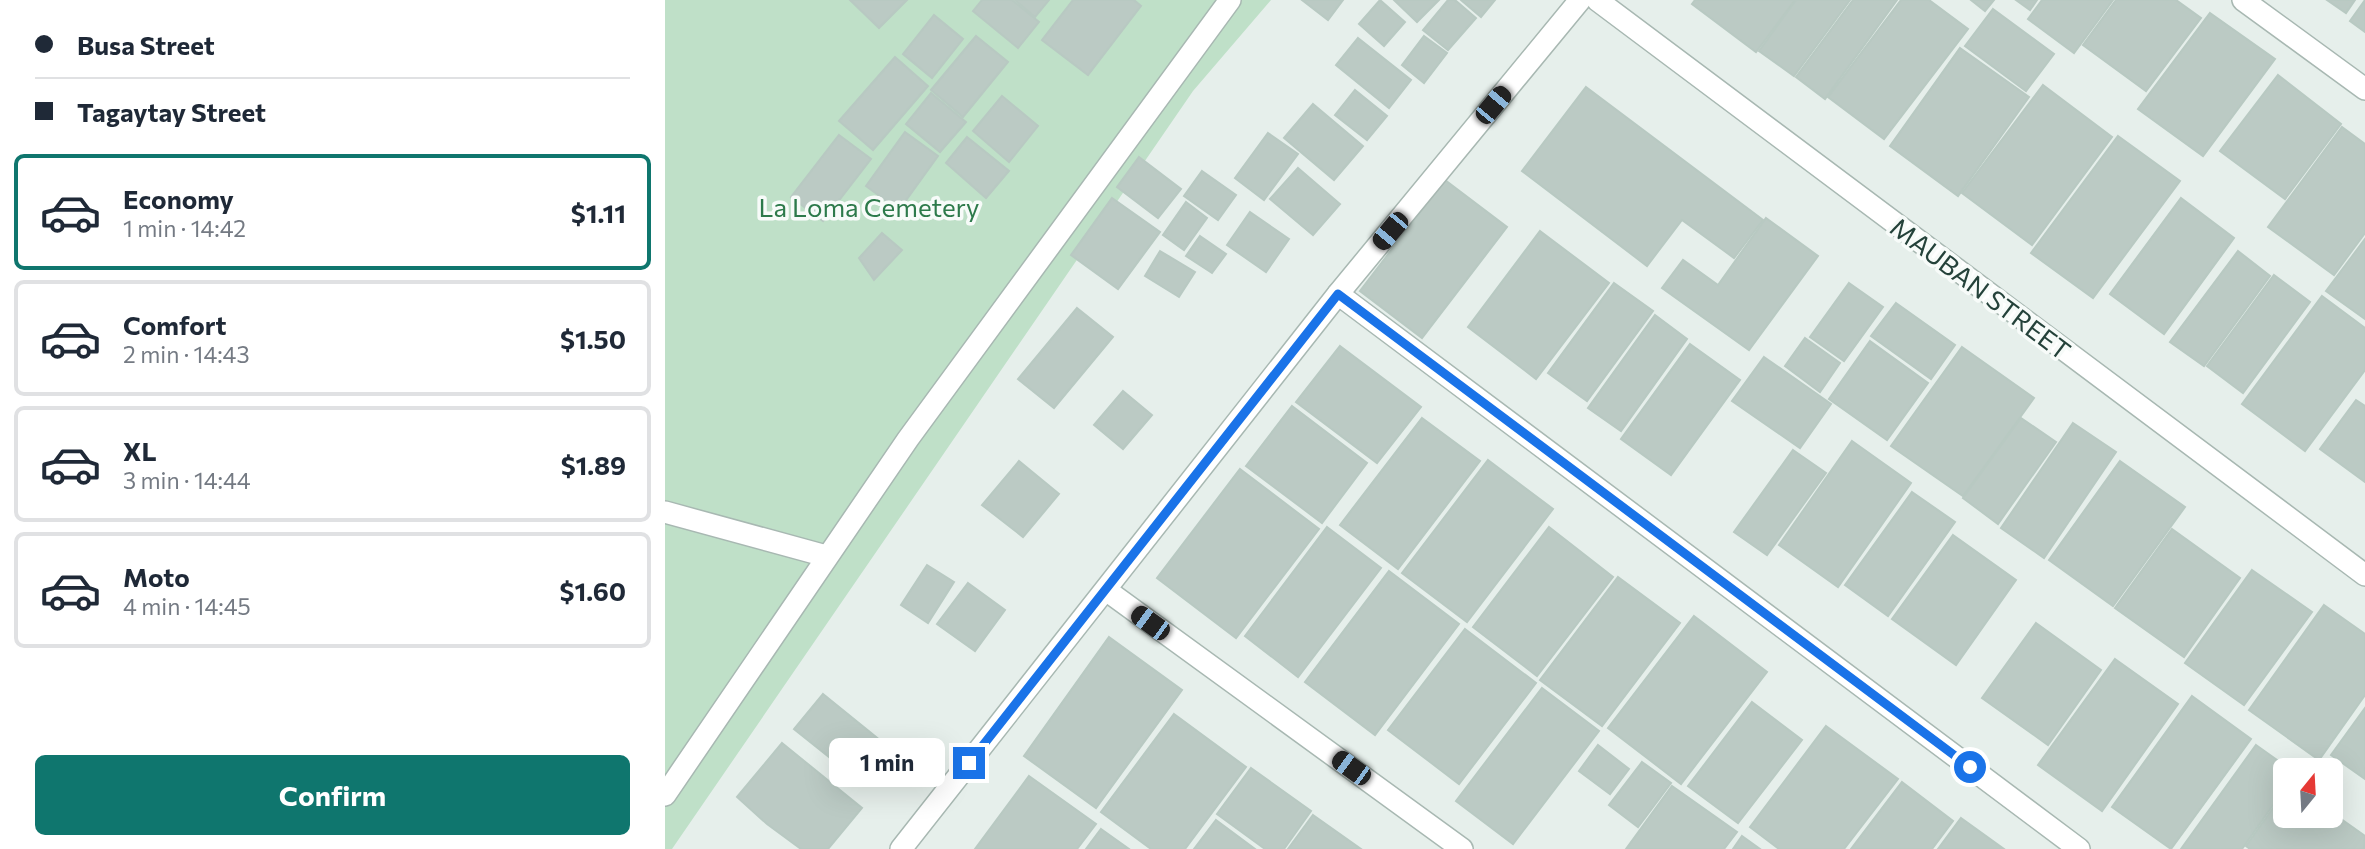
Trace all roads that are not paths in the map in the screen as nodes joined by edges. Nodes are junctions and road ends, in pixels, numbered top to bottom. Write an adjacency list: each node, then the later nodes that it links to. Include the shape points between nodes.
1 (1230, 0): 8 (street)
2 (1580, 0): 6 (street)
3 (1597, 0): 9 (street, MAUBAN STREET)
4 (2243, 0): 5 (street)
5 (2365, 89)
6 (1338, 294): 10 (street); 14 (street)
7 (665, 512): 8 (street)
8 (826, 556): 11 (street)
9 (2365, 575)
10 (1106, 590): 12 (street); 13 (street)
11 (665, 795)
12 (901, 849)
13 (1462, 849)
14 (2079, 849)

